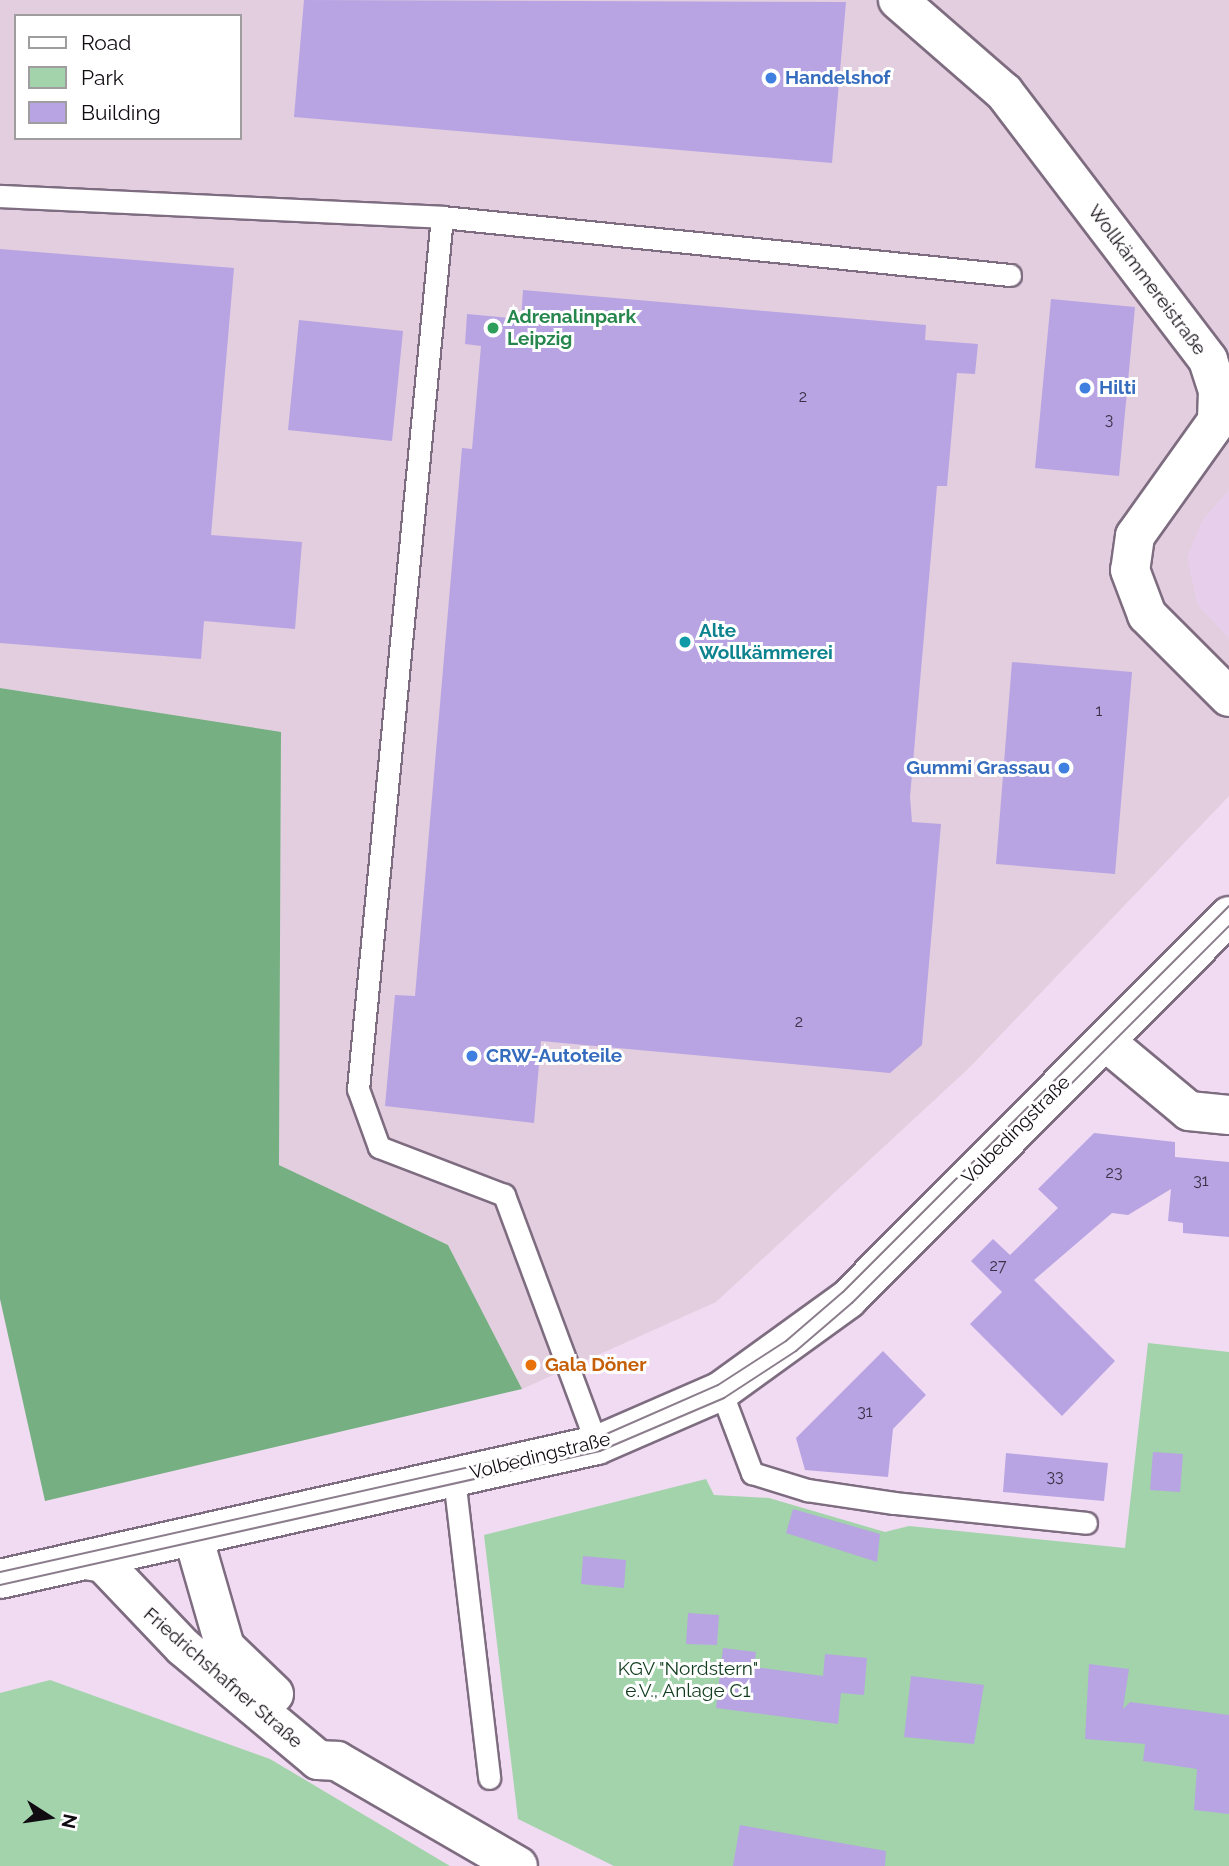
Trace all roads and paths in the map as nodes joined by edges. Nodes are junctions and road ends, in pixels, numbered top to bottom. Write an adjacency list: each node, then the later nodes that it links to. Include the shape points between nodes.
1 (898, 0): 5 (main road, Wollkämmereistraße, via 1004,92 1208,360 1218,391 1217,421 1145,517 1135,536 1130,570 1147,615)
2 (0, 196): 3 (lane)
3 (443, 217): 4 (lane); 10 (lane, via 358,1089 379,1147 504,1195)
4 (1010, 275)
5 (1229, 696)
6 (1229, 916): 7 (main road, Volbedingstraße)
7 (1105, 1041): 8 (main road, via 1189,1111); 9 (main road, Volbedingstraße, via 848,1298)
8 (1229, 1115)
9 (721, 1391): 10 (main road, Volbedingstraße); 12 (lane, via 752,1474 807,1490)
10 (597, 1445): 11 (main road, Volbedingstraße)
11 (454, 1478): 13 (main road, Volbedingstraße); 17 (lane)
12 (1086, 1523)
13 (193, 1535): 14 (main road, Volbedingstraße); 16 (main road, Friedrichshafner Straße, via 225,1647 329,1741)
14 (85, 1560): 15 (main road, Volbedingstraße); 16 (main road, Friedrichshafner Straße, via 103,1563 183,1647 288,1737 318,1760)
15 (0, 1579)
16 (337, 1760): 18 (main road, Friedrichshafner Straße)
17 (489, 1777)
18 (518, 1866)

